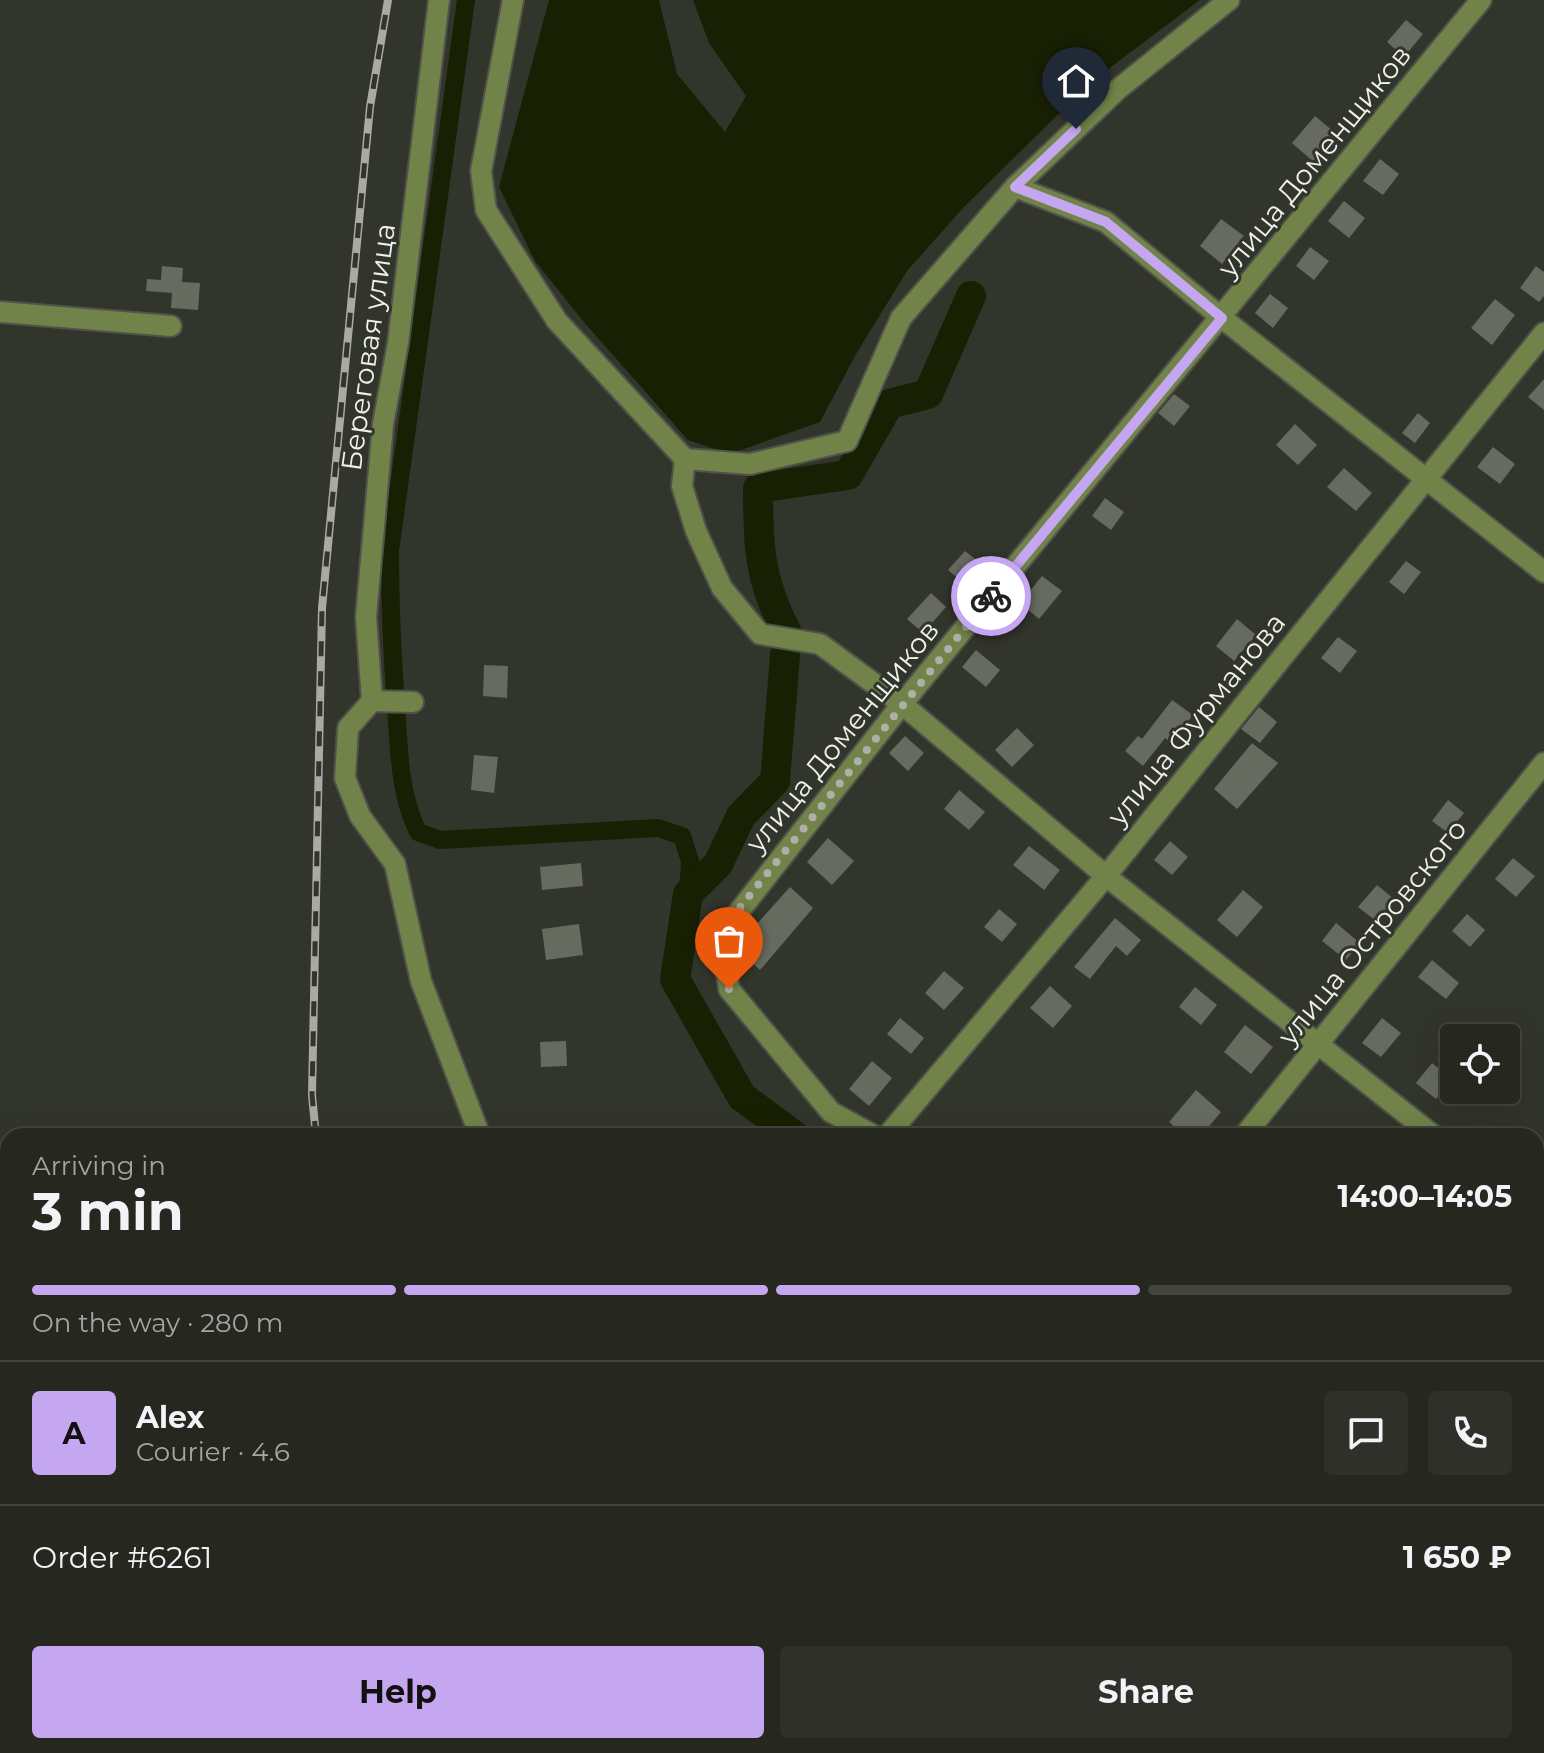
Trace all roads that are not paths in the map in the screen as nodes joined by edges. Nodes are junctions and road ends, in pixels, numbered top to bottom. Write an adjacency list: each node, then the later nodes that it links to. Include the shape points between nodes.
1 (439, 0): 13 (street, Береговая улица, via 398,343 383,424 366,617)
2 (513, 0): 10 (street, via 481,171 486,210 557,321)
3 (1229, 0): 5 (street, via 1117,90)
4 (1481, 0): 7 (street, улица Доменщиков)
5 (1015, 187): 7 (street, via 1106,222); 10 (street, via 901,318 847,441 750,464)
6 (0, 312): 8 (street)
7 (1222, 318): 11 (street); 15 (street, улица Доменщиков)
8 (171, 326)
9 (1544, 333): 11 (street, улица Фурманова)
10 (685, 459): 15 (street, via 682,486 696,531 722,588 760,634 820,644)
11 (1425, 479): 12 (street); 17 (street, улица Фурманова)
12 (1544, 572)
13 (372, 701): 14 (street); 19 (street, via 348,728 345,778 360,816 395,864 421,981)
14 (413, 702)
15 (902, 704): 17 (street); 20 (street, улица Доменщиков, via 724,934 729,989 831,1112)
16 (1544, 763): 18 (street, улица Островского)
17 (1106, 876): 18 (street); 21 (street, улица Фурманова)
18 (1318, 1045): 22 (street, улица Островского); 23 (street)
19 (477, 1128)
20 (856, 1128)
21 (894, 1128)
22 (1251, 1128)
23 (1424, 1128)

